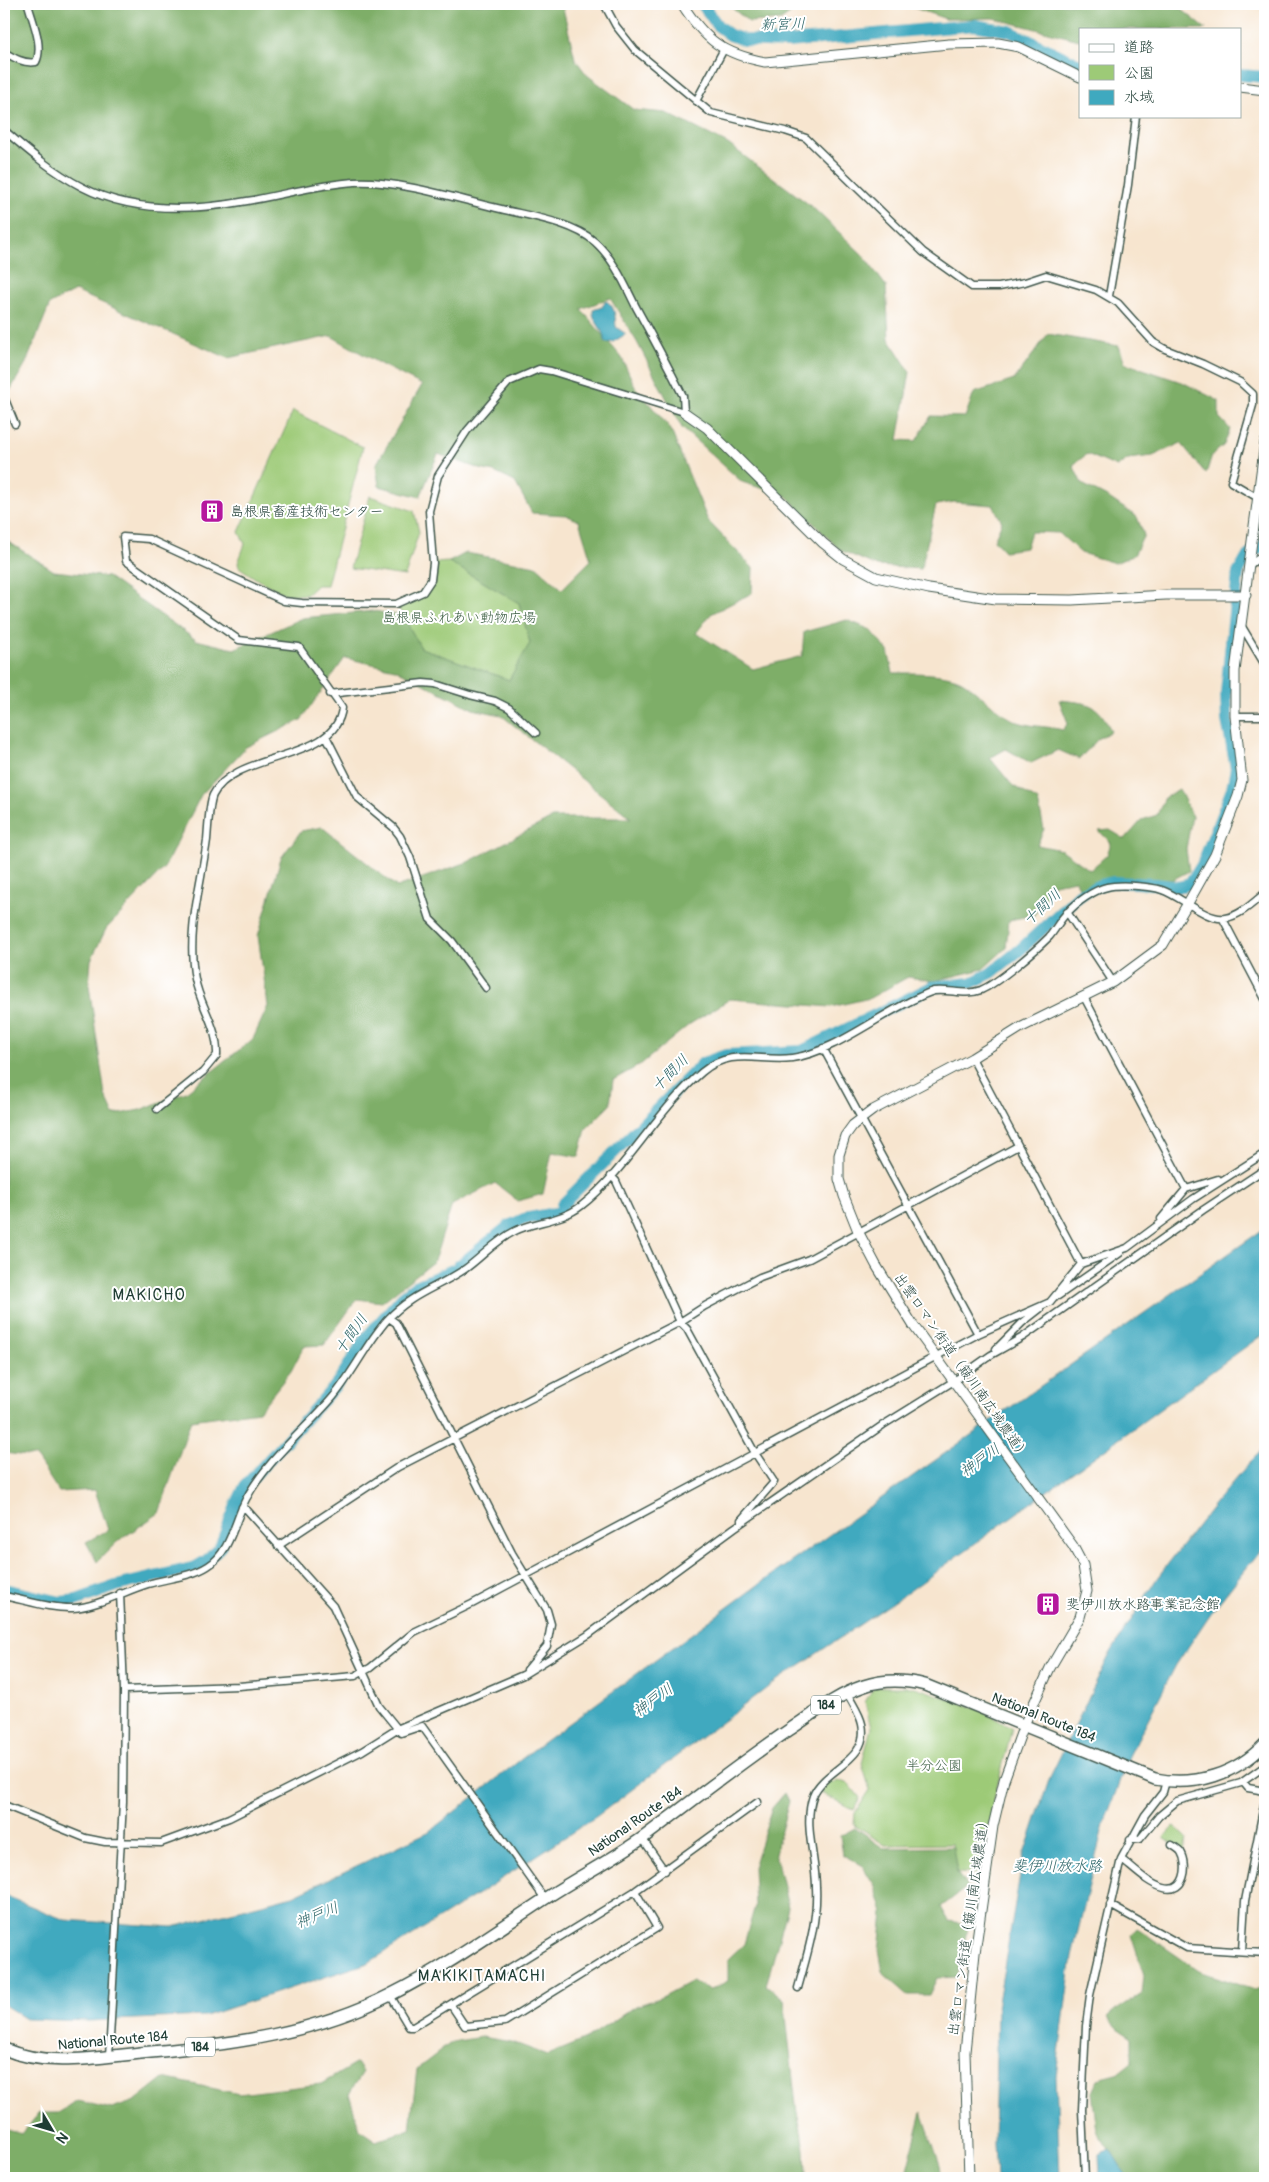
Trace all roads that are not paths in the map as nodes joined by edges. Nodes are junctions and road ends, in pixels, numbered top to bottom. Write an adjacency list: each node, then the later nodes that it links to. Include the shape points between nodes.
1 (28, 4): 5 (street, via 39,57 31,63)
2 (604, 4): 9 (street, via 635,50)
3 (682, 4): 4 (street, via 697,25)
4 (724, 50): 6 (street, via 765,62 949,44 998,43 1019,46); 9 (street)
5 (4, 52)
6 (1079, 76)
7 (1242, 87): 8 (street)
8 (1265, 90)
9 (696, 101): 12 (street, via 711,113 806,138 923,252 972,287 999,287 1046,275)
10 (1136, 118): 12 (street)
11 (4, 130): 14 (street, via 52,169 81,186 114,199 142,205 199,208 336,184 373,182 447,196 577,231 595,242 618,272 683,396)
12 (1109, 296): 17 (street, via 1153,342 1240,382 1253,394 1253,406 1231,482)
13 (4, 397): 15 (street)
14 (684, 412): 20 (street, via 707,428 823,543 842,559 876,577 996,599); 23 (street, via 551,370 539,369 509,382 467,430 438,476 429,511 431,580 423,592 396,604 284,601 149,539 123,537 126,561 239,640 299,647)
15 (15, 424)
16 (1265, 442): 17 (street, 出雲ロマン街道（簸川南広域農道）)
17 (1261, 500): 19 (street, 出雲ロマン街道（簸川南広域農道）)
18 (1265, 553): 19 (street)
19 (1250, 565): 20 (street, 出雲ロマン街道（簸川南広域農道）)
20 (1246, 595): 21 (street, 出雲ロマン街道（簸川南広域農道）)
21 (1241, 625): 22 (street); 24 (street, 出雲ロマン街道（簸川南広域農道）, via 1235,671)
22 (1265, 665)
23 (330, 694): 26 (street, via 435,684 510,708); 27 (street, via 342,708 341,718)
24 (1235, 716): 25 (street); 29 (street, 出雲ロマン街道（簸川南広域農道）, via 1242,780 1238,796 1216,855)
25 (1265, 716)
26 (536, 733)
27 (326, 736): 33 (street, via 357,797 400,836 430,919 452,941); 38 (street, via 232,775 212,796 192,955 195,981 215,1031 217,1055 203,1072)
28 (1265, 893): 31 (street, via 1237,914)
29 (1188, 903): 30 (street, via 1159,888 1110,886); 31 (street, via 1207,915); 32 (street, 出雲ロマン街道（簸川南広域農道）, via 1162,945)
30 (1067, 912): 32 (street); 36 (street, via 1050,935 983,989 965,993 935,991 916,998)
31 (1223, 919): 35 (street)
32 (1113, 982): 34 (street, 出雲ロマン街道（簸川南広域農道）)
33 (486, 988)
34 (1084, 997): 37 (street, 出雲ロマン街道（簸川南広域農道）, via 1020,1028); 45 (street)
35 (1265, 999)
36 (823, 1048): 39 (street); 43 (street, via 793,1058 730,1057 706,1068 680,1092)
37 (972, 1058): 39 (street, 出雲ロマン街道（簸川南広域農道）); 40 (street)
38 (157, 1109)
39 (862, 1118): 46 (street); 48 (street, 出雲ロマン街道（簸川南広域農道）, via 845,1136 838,1166 842,1188)
40 (1018, 1146): 46 (street); 50 (street)
41 (1265, 1152): 44 (street)
42 (1265, 1169): 55 (street, via 1023,1337)
43 (611, 1176): 52 (street, via 575,1211 510,1233 454,1276 423,1291); 53 (street)
44 (1227, 1177): 45 (street); 47 (street)
45 (1186, 1188): 47 (street)
46 (909, 1204): 48 (street); 54 (street)
47 (1154, 1227): 49 (street)
48 (858, 1231): 53 (street, via 809,1259 760,1277); 56 (street, 出雲ロマン街道（簸川南広域農道）, via 890,1288)
49 (1127, 1248): 50 (street); 51 (street)
50 (1081, 1264): 51 (street)
51 (1050, 1302): 54 (street); 55 (street, via 1022,1323)
52 (389, 1318): 58 (street, via 396,1323); 60 (street, via 372,1338 346,1382 262,1476)
53 (680, 1322): 58 (street); 59 (street)
54 (978, 1334): 56 (street)
55 (991, 1355): 57 (street)
56 (936, 1356): 57 (street, 出雲ロマン街道（簸川南広域農道）); 59 (street)
57 (956, 1385): 61 (street, via 883,1425); 70 (street, 出雲ロマン街道（簸川南広域農道）, via 1057,1522 1083,1565 1087,1591 1080,1617 1050,1668)
58 (456, 1438): 62 (street, via 398,1467); 63 (street)
59 (755, 1453): 61 (street, via 774,1482); 63 (street)
60 (242, 1507): 62 (street); 64 (street, via 226,1546 210,1566)
61 (734, 1528): 67 (street, via 588,1635)
62 (278, 1546): 66 (street, via 333,1606)
63 (525, 1575): 66 (street, via 414,1632); 67 (street, via 547,1610 551,1624 547,1646)
64 (120, 1593): 65 (street, via 72,1608); 68 (street)
65 (4, 1596)
66 (364, 1671): 68 (street, via 356,1676 239,1686); 71 (street, via 380,1706)
67 (523, 1675): 71 (street)
68 (124, 1690): 82 (street)
69 (847, 1693): 70 (highway, National Route 184 / 184, via 865,1685 909,1681); 80 (highway, National Route 184 / 184, via 747,1759); 91 (street, via 862,1724 862,1743 853,1757 826,1779 814,1795 810,1810 815,1915)
70 (1024, 1725): 74 (highway, National Route 184 / 184); 96 (street, 出雲ロマン街道（簸川南広域農道）, via 1004,1780 993,1826 975,1953 965,2052)
71 (397, 1729): 82 (street, via 362,1751 229,1818 161,1843); 87 (street, via 401,1733 422,1726)
72 (1265, 1744): 74 (highway, National Route 184 / 184, via 1251,1759 1223,1774 1199,1780)
73 (1265, 1766): 75 (street)
74 (1160, 1780): 81 (street, via 1162,1792)
75 (1243, 1782): 76 (street, via 1248,1788); 81 (street, via 1177,1801 1140,1839)
76 (1265, 1791)
77 (1265, 1800): 89 (street, via 1245,1901)
78 (758, 1802): 85 (street)
79 (4, 1805): 82 (street, via 85,1838)
80 (642, 1838): 85 (street); 87 (highway, National Route 184 / 184)
81 (1130, 1840): 84 (street)
82 (120, 1842): 95 (street)
83 (1172, 1844): 84 (street, via 1180,1851 1185,1864 1185,1875 1174,1888 1156,1885)
84 (1121, 1859): 88 (street)
85 (664, 1870): 86 (street)
86 (635, 1891): 93 (street); 93 (street, via 657,1928 505,2022 465,2026)
87 (544, 1896): 92 (highway, National Route 184 / 184, via 470,1948)
88 (1110, 1905): 89 (street, via 1187,1948); 97 (street, via 1086,2026 1082,2110)
89 (1242, 1951): 90 (street)
90 (1265, 1953)
91 (798, 1988)
92 (390, 1995): 93 (street, via 409,2027); 95 (highway, National Route 184 / 184, via 334,2019 281,2034 183,2049)
93 (451, 2005)
94 (4, 2049): 95 (highway, National Route 184 / 184, via 48,2060)
95 (110, 2053)
96 (969, 2178)
97 (1085, 2178)

